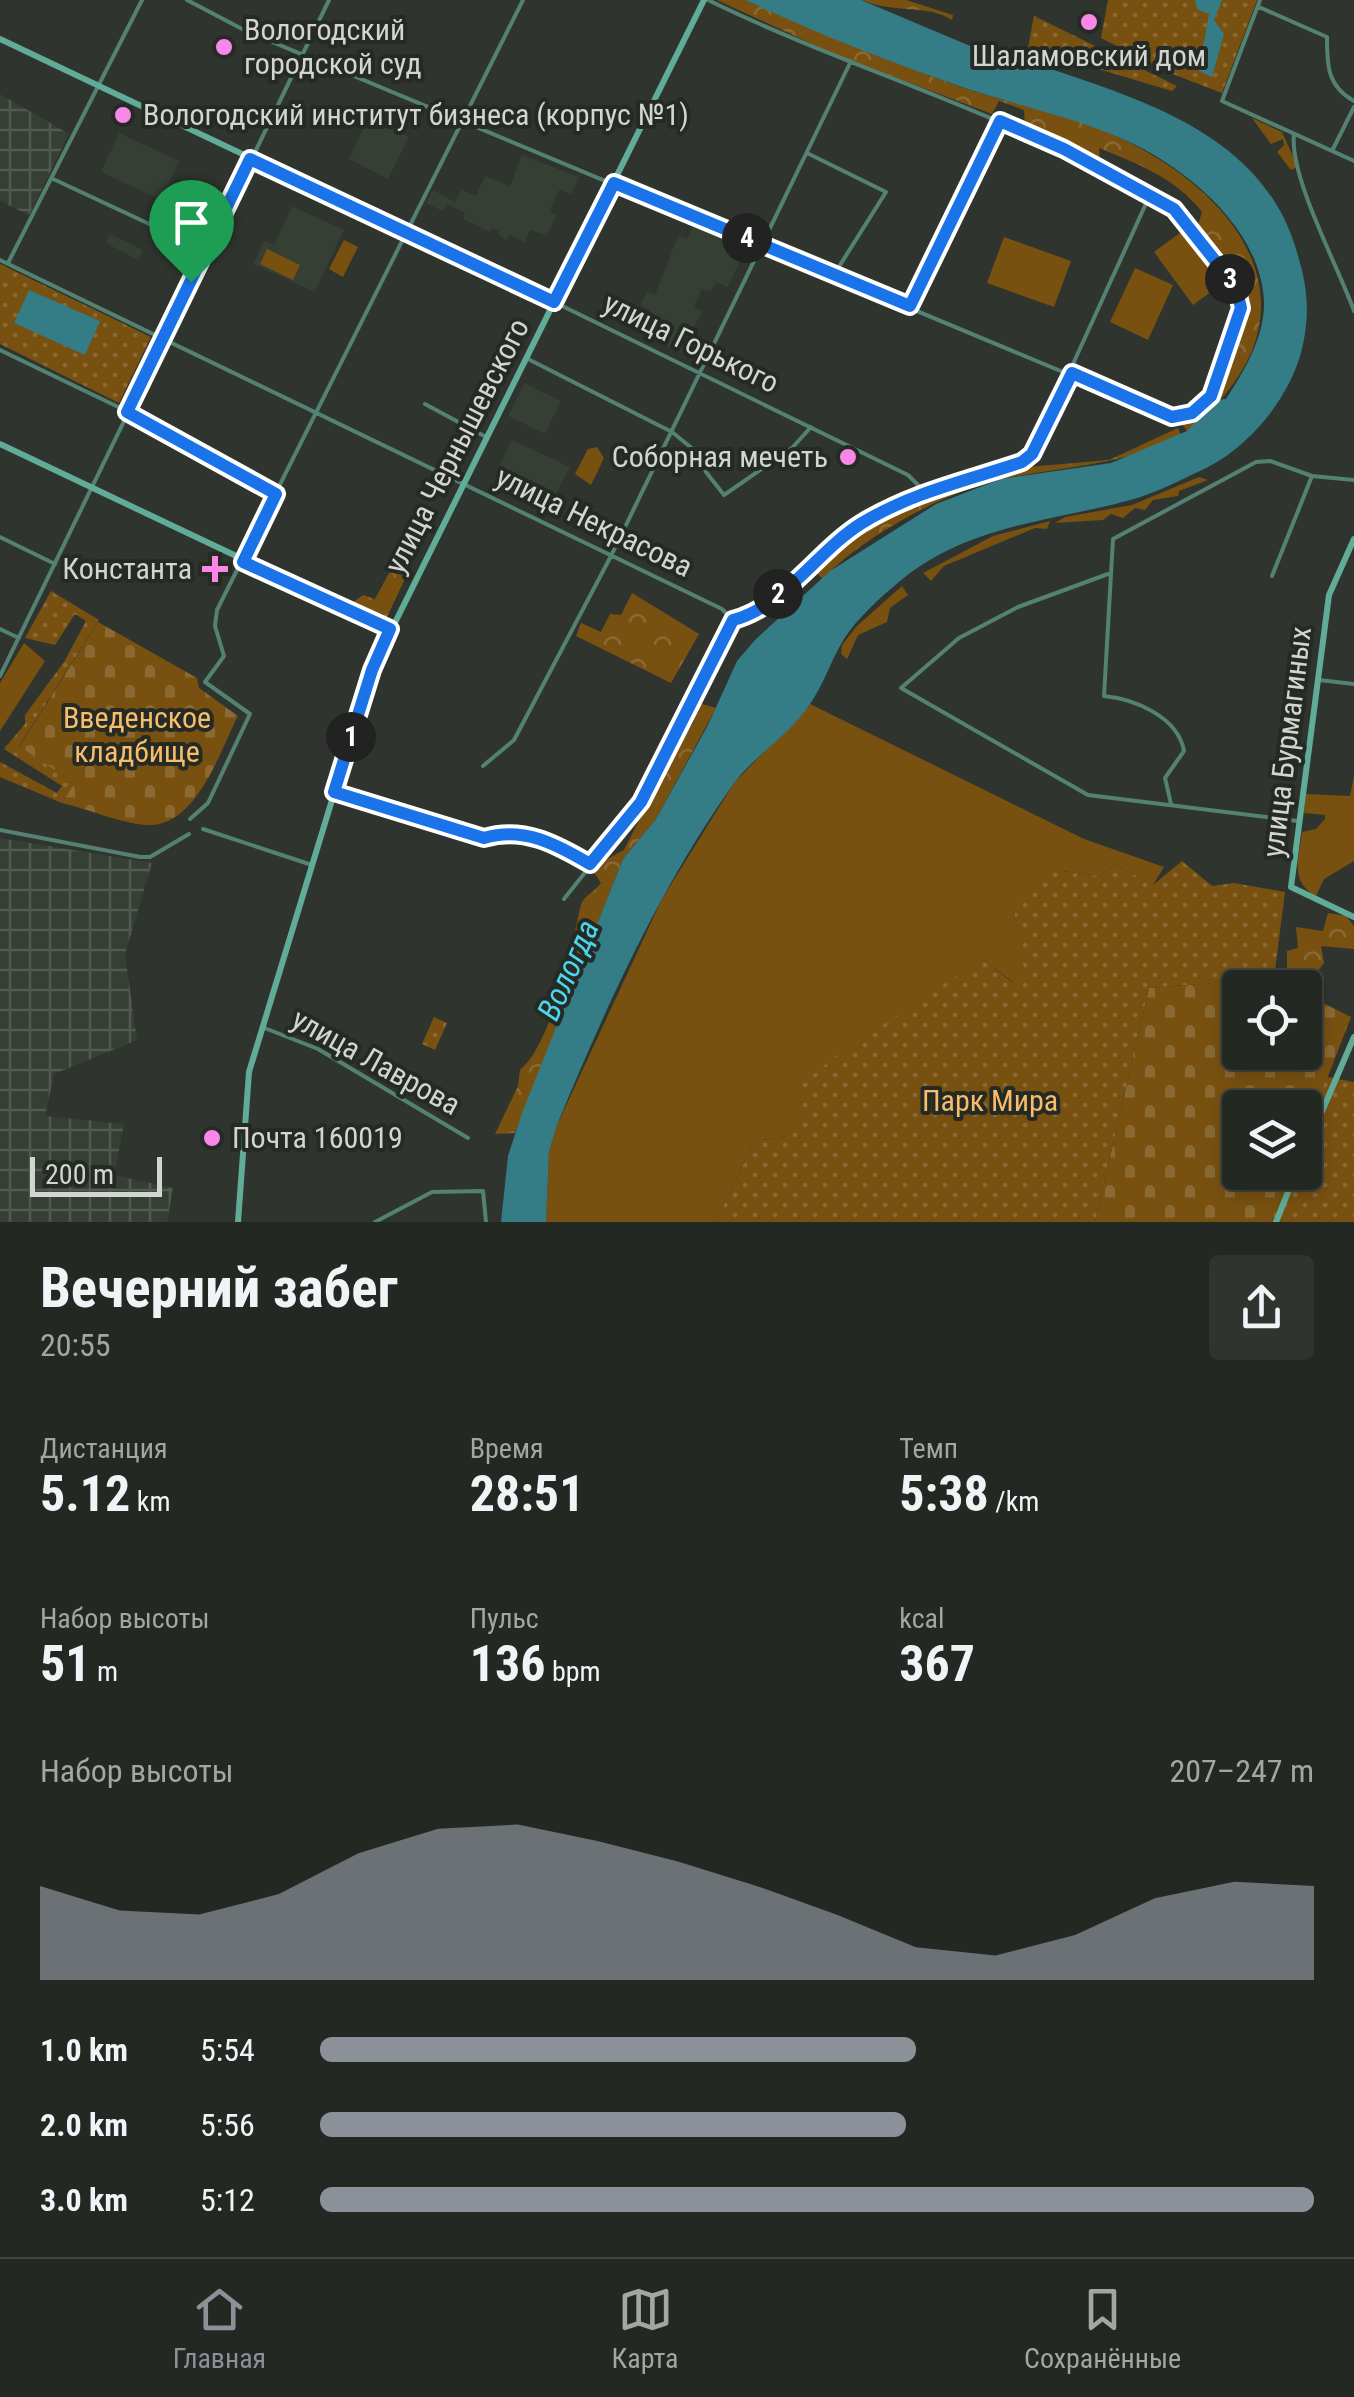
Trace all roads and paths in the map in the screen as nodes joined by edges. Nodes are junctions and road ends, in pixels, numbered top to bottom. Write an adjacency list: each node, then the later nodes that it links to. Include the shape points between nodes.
1 (142, 0): 10 (street)
2 (186, 0): 8 (street)
3 (329, 0): 8 (street)
4 (523, 0): 12 (street)
5 (708, 0): 9 (street); 20 (street, улица Чернышевского)
6 (1259, 3): 11 (street, via 1328,36 1328,73); 14 (street, via 1222,101)
7 (0, 39): 10 (street, улица Горького)
8 (302, 54): 12 (street); 17 (street)
9 (851, 62): 13 (street); 16 (street)
10 (97, 86): 17 (street, улица Горького); 19 (street)
11 (1354, 104): 15 (street)
12 (464, 120): 20 (street); 22 (street)
13 (1000, 121): 21 (street); 29 (street)
14 (1294, 134): 15 (street); 30 (street, via 1334,270)
15 (1332, 151): 18 (street)
16 (807, 153): 23 (street); 27 (street, via 885,189)
17 (250, 159): 22 (street, улица Горького); 24 (street)
18 (1354, 161)
19 (51, 178): 24 (street); 26 (street)
20 (614, 183): 23 (street); 28 (street, улица Чернышевского)
21 (1149, 197): 35 (street); 35 (street, via 1189,223 1242,300 1211,396 1184,416 1166,415)
22 (404, 230): 28 (street, улица Горького); 38 (street)
23 (764, 245): 27 (street); 34 (street)
24 (206, 251): 31 (street)
25 (0, 260): 26 (street, улица Некрасова)
26 (8, 264): 31 (street, улица Некрасова)
27 (835, 274): 29 (street)
28 (554, 302): 33 (street, улица Чернышевского); 34 (street, улица Горького)
29 (910, 306): 35 (street)
30 (1354, 311)
31 (163, 339): 37 (street); 38 (street, улица Некрасова)
32 (0, 350): 37 (street)
33 (526, 358): 40 (street); 41 (street, улица Чернышевского)
34 (702, 372): 39 (street, улица Горького); 40 (street)
35 (1072, 373): 47 (street, via 1022,462)
36 (425, 404): 41 (street)
37 (127, 412): 46 (street); 48 (street)
38 (316, 412): 45 (street, улица Некрасова); 48 (street)
39 (810, 427): 40 (street, via 724,495 699,454); 47 (street, улица Горького)
40 (672, 432): 51 (street)
41 (486, 438): 45 (street, улица Чернышевского)
42 (0, 444): 46 (street)
43 (1312, 476): 44 (street); 54 (street, via 1256,462 1112,539); 55 (street)
44 (1354, 480)
45 (463, 483): 51 (street, улица Некрасова); 58 (street, улица Чернышевского)
46 (92, 488): 52 (street); 53 (street)
47 (924, 490): 56 (street, via 842,536 772,601)
48 (276, 494): 52 (street)
49 (0, 537): 53 (street)
50 (1354, 539): 61 (street, улица Бурмагиных, via 1331,586)
51 (611, 556): 56 (street, улица Некрасова); 63 (street, via 514,740)
52 (243, 562): 58 (street); 66 (street, via 215,616 224,656 205,679 250,714 208,803)
53 (55, 564): 59 (street)
54 (1108, 574): 65 (street, via 1104,696 1147,708 1181,741 1184,751 1164,783); 65 (street, via 1018,607 959,638 901,688 1088,796)
55 (1272, 576)
56 (733, 620): 71 (street, via 641,802)
57 (0, 629): 59 (street)
58 (390, 629): 64 (street, улица Чернышевского)
59 (19, 638): 60 (street)
60 (0, 676)
61 (1317, 680): 62 (street); 67 (street, улица Бурмагиных)
62 (1354, 684)
63 (483, 766)
64 (334, 792): 71 (street, via 484,838 524,834); 72 (street, улица Чернышевского)
65 (1172, 807): 67 (street)
66 (190, 819)
67 (1298, 820): 74 (street, улица Бурмагиных, via 1291,887)
68 (203, 829): 72 (street)
69 (0, 830): 70 (street, via 140,858)
70 (189, 834)
71 (590, 864): 73 (street)
72 (313, 865): 75 (street, улица Чернышевского)
73 (564, 899)
74 (1354, 917)
75 (262, 1027): 78 (street, улица Лаврова, via 318,1049); 81 (street, улица Чернышевского, via 246,1088)
76 (1354, 1038): 77 (street)
77 (1322, 1112)
78 (468, 1138)
79 (1289, 1190): 85 (street)
80 (390, 1214): 82 (street); 83 (street); 84 (street, via 432,1192 483,1190)
81 (238, 1222)
82 (375, 1222)
83 (394, 1222)
84 (486, 1222)
85 (1276, 1222)

